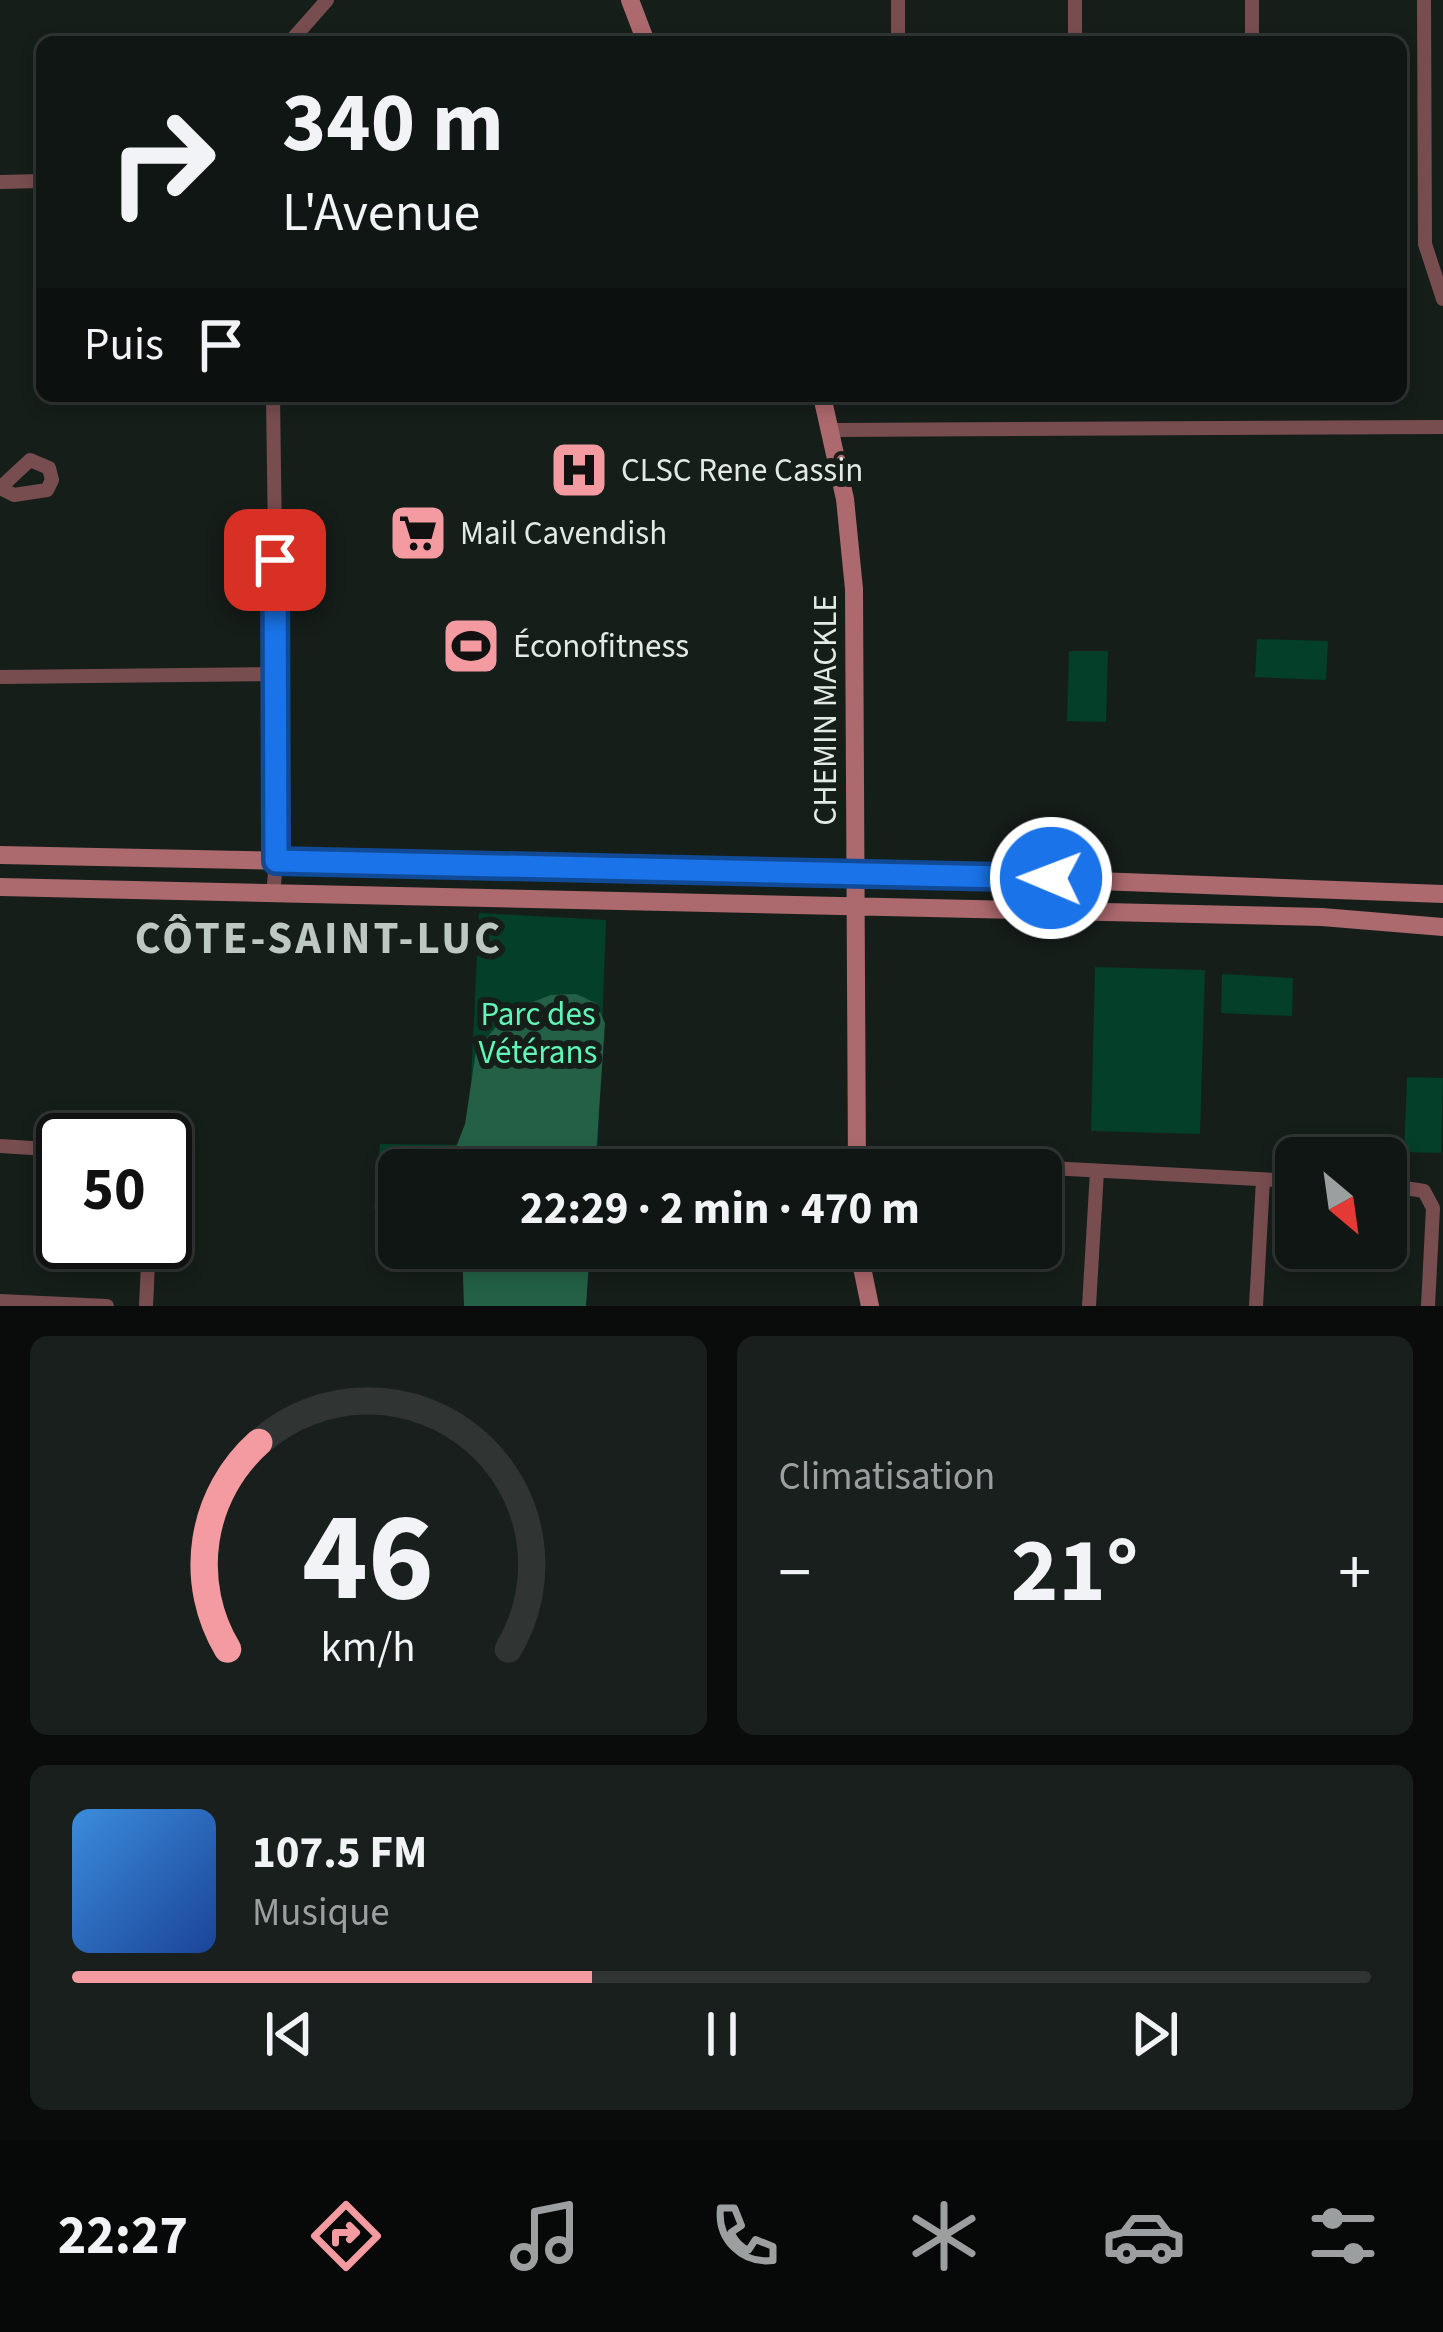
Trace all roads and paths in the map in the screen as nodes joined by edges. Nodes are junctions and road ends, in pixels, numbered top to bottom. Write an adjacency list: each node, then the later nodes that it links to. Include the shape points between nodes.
1 (327, 0): 7 (street)
2 (630, 0): 8 (main road)
3 (898, 0): 9 (street)
4 (1075, 0): 10 (street)
5 (1252, 0): 11 (street)
6 (1424, 0): 14 (street, via 1425,244)
7 (295, 36)
8 (644, 36)
9 (898, 36)
10 (1076, 36)
11 (1252, 36)
12 (36, 181): 13 (street)
13 (0, 182)
14 (1443, 299)
15 (274, 402): 19 (street)
16 (824, 402): 18 (main road, CHEMIN MACKLE)
17 (1443, 428): 18 (street)
18 (831, 430): 23 (main road, CHEMIN MACKLE, via 854,589)
19 (277, 674): 20 (street); 22 (street)
20 (0, 677)
21 (0, 855): 22 (main road)
22 (276, 861): 23 (main road); 25 (street)
23 (856, 873): 26 (main road); 27 (main road, CHEMIN MACKLE)
24 (0, 887): 25 (main road)
25 (273, 894): 27 (main road)
26 (1443, 894)
27 (856, 905): 28 (main road); 31 (main road, CHEMIN MACKLE)
28 (1443, 927)
29 (0, 1146): 30 (street)
30 (36, 1148)
31 (856, 1149)
32 (1062, 1170): 33 (street)
33 (1096, 1171): 34 (street); 43 (street)
34 (1263, 1180): 35 (street); 44 (street)
35 (1275, 1180)
36 (1407, 1188): 45 (street, via 1424,1191 1433,1208)
37 (147, 1269): 41 (street)
38 (862, 1269): 42 (main road)
39 (0, 1301): 40 (street)
40 (106, 1306)
41 (146, 1306)
42 (870, 1306)
43 (1089, 1306)
44 (1256, 1306)
45 (1428, 1306)

